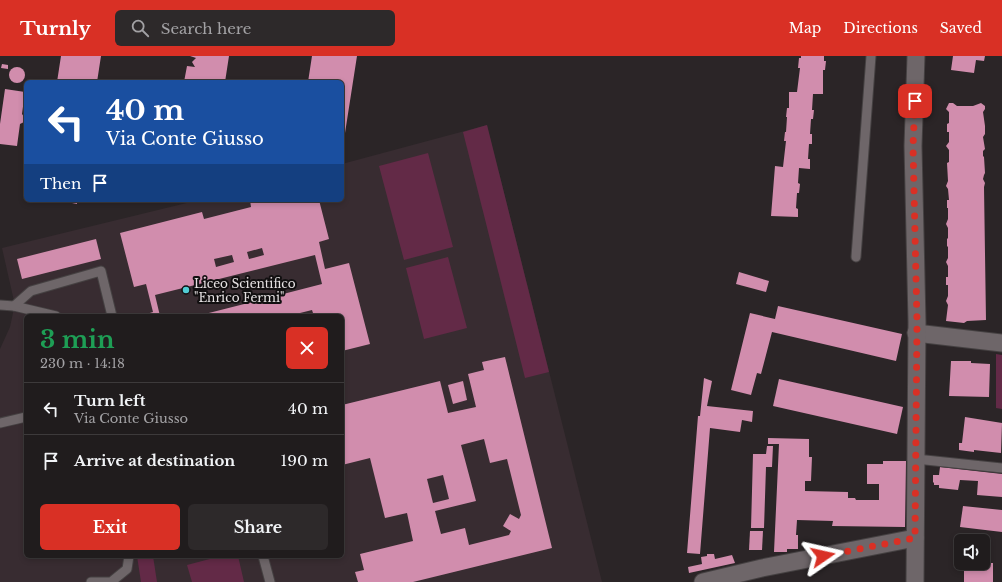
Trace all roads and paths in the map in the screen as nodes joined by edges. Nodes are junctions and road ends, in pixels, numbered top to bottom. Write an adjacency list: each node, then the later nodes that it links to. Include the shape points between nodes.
1 (871, 56): 3 (lane)
2 (916, 56): 8 (street, via 913,146)
3 (856, 257)
4 (0, 305): 5 (lane)
5 (14, 306): 6 (lane); 7 (lane, via 31,291 101,271)
6 (48, 314)
7 (112, 314)
8 (916, 334): 9 (street); 12 (street)
9 (1002, 343)
10 (24, 418): 11 (lane)
11 (0, 423)
12 (916, 459): 13 (lane); 14 (street)
13 (1002, 468)
14 (915, 538): 19 (street); 20 (street)
15 (129, 558): 17 (lane, via 127,569 111,582)
16 (264, 558): 18 (lane)
17 (91, 582)
18 (270, 582)
19 (703, 582)
20 (915, 582)

